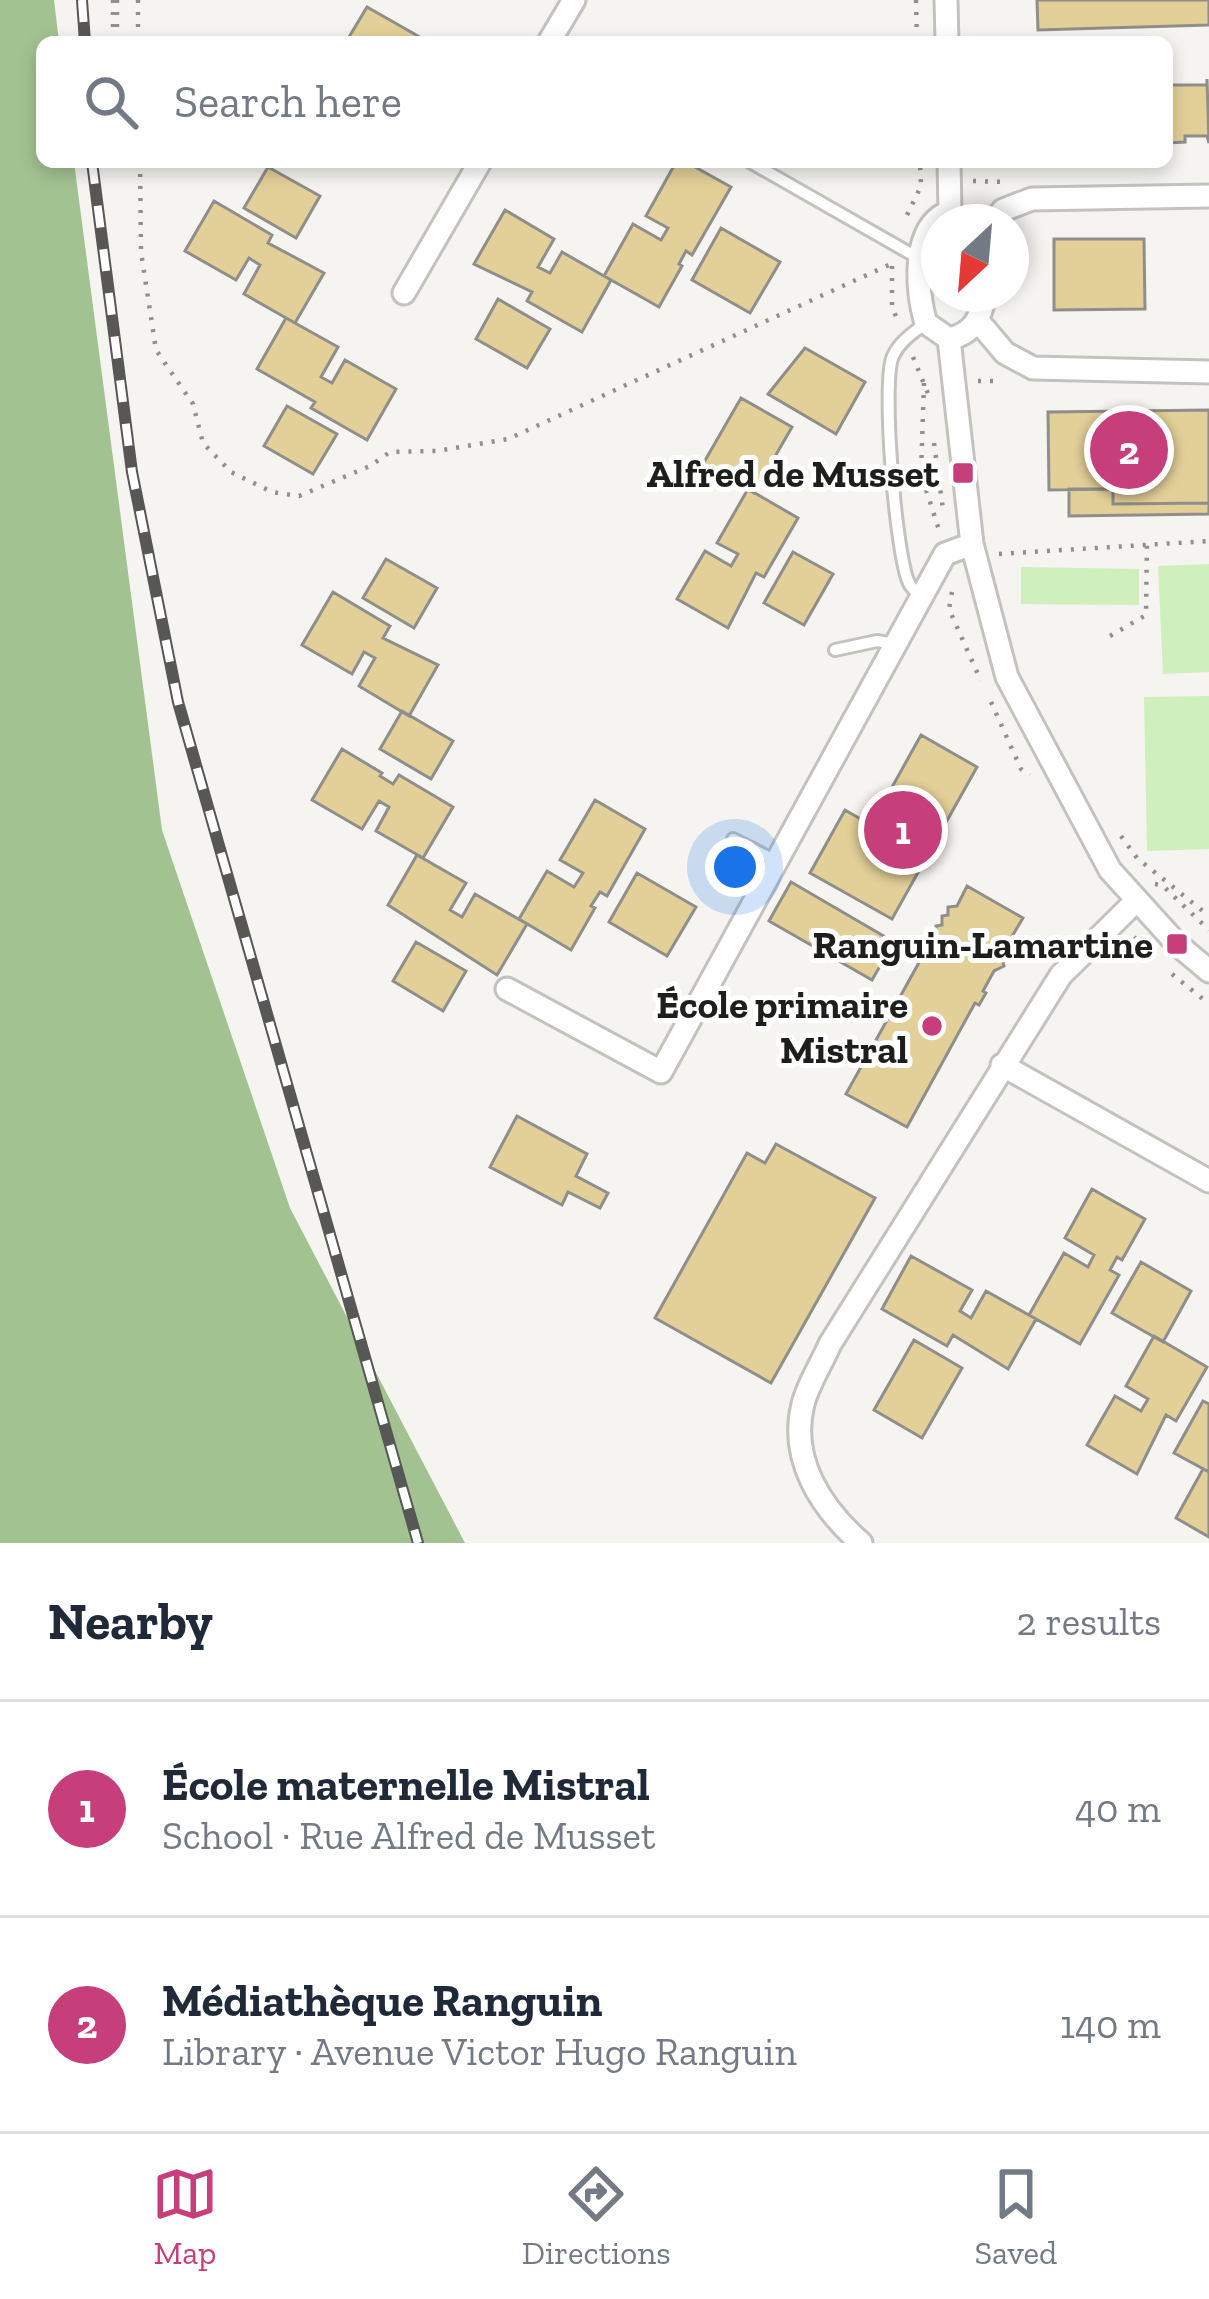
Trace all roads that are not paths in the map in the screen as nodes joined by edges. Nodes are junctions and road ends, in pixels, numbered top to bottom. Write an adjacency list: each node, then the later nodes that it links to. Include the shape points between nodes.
1 (574, 0): 3 (street)
2 (946, 0): 4 (street)
3 (553, 36)
4 (947, 36)
5 (477, 168): 13 (street)
6 (761, 168): 12 (lane)
7 (950, 168): 9 (street)
8 (1209, 196): 10 (street)
9 (957, 204)
10 (1021, 204)
11 (921, 256): 12 (street)
12 (920, 259): 16 (street)
13 (404, 293)
14 (980, 312): 15 (street)
15 (978, 321): 17 (street); 18 (street, via 1005,353 1033,368)
16 (926, 323): 17 (street); 20 (lane, via 895,352 889,385 900,546 908,582)
17 (949, 339): 19 (street)
18 (1209, 372)
19 (981, 550): 20 (street, via 945,554); 25 (street, via 1007,677 1110,870)
20 (922, 597): 21 (street)
21 (894, 644): 22 (lane); 24 (street)
22 (835, 650)
23 (733, 839): 24 (lane)
24 (778, 863): 27 (street, via 661,1072)
25 (1136, 902): 26 (street); 28 (street, via 1061,975)
26 (1209, 971)
27 (507, 988)
28 (1002, 1065): 29 (street); 30 (street, via 830,1344 803,1404 801,1460 834,1520)
29 (1209, 1181)
30 (861, 1543)

